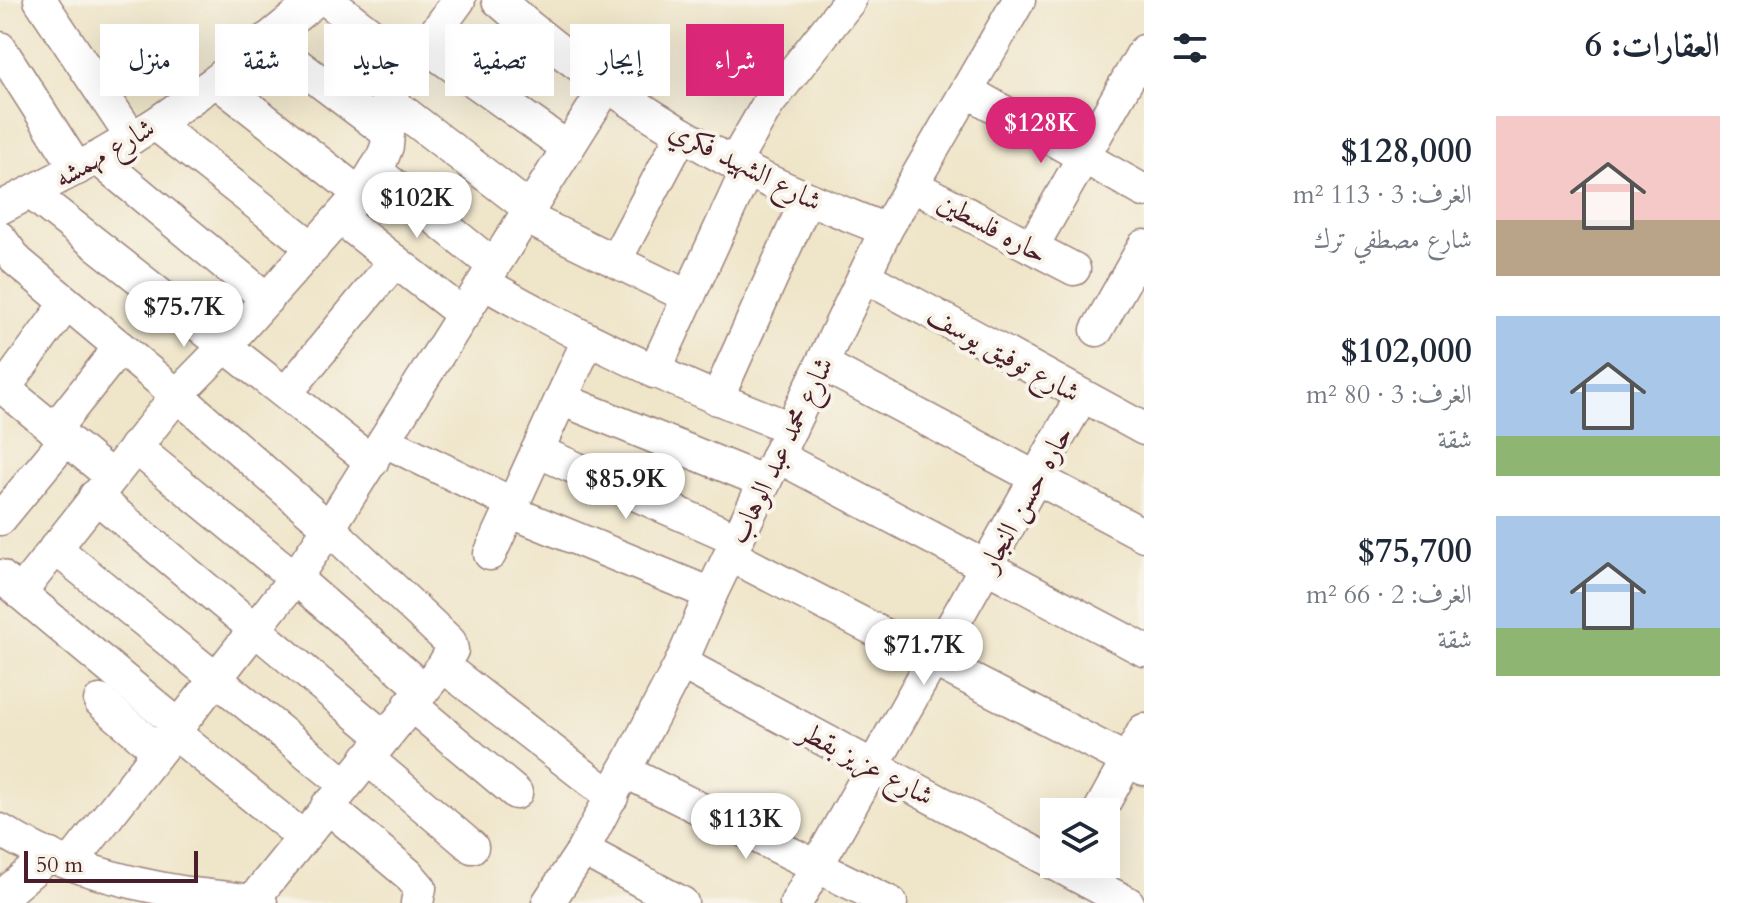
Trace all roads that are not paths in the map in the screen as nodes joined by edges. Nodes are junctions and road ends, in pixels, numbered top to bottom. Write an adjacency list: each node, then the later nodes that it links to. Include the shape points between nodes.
1 (40, 0): 23 (street)
2 (327, 0): 9 (street)
3 (459, 0): 10 (street)
4 (498, 0): 13 (street, شارع الشهيد فكري)
5 (850, 0): 29 (street, via 768,104)
6 (1019, 0): 17 (street, شارع محمد عبد الوهاب)
7 (299, 6): 8 (street, شارع مهمشه)
8 (281, 24)
9 (367, 24)
10 (429, 40)
11 (0, 48): 28 (street)
12 (1144, 51): 27 (street)
13 (570, 57)
14 (429, 62): 26 (street)
15 (308, 73): 24 (street)
16 (215, 82): 23 (street, شارع مهمشه)
17 (967, 91): 27 (street); 30 (street, شارع محمد عبد الوهاب)
18 (235, 96): 33 (street)
19 (389, 96): 22 (street)
20 (601, 96): 26 (street)
21 (623, 96): 25 (street, شارع الشهيد فكري)
22 (387, 99): 24 (street); 36 (street)
23 (143, 131): 28 (street, شارع مهمشه); 40 (street)
24 (388, 133): 33 (street, via 387,146)
25 (682, 134): 29 (street, شارع الشهيد فكري); 43 (street)
26 (568, 148): 36 (street)
27 (1084, 157): 31 (street); 39 (street)
28 (87, 164): 32 (street, شارع مهمشه); 48 (street)
29 (740, 167): 34 (street, شارع الشهيد فكري); 47 (street)
30 (912, 185): 37 (street, شارع محمد عبد الوهاب); 39 (street, حاره فلسطين)
31 (1144, 191)
32 (31, 193): 35 (street, شارع مهمشه); 53 (street)
33 (358, 194): 40 (street); 42 (street); 45 (street)
34 (807, 199): 37 (street, شارع الشهيد فكري); 62 (street)
35 (0, 208)
36 (528, 213): 43 (street); 45 (street)
37 (886, 230): 46 (street, شارع محمد عبد الوهاب)
38 (1144, 246): 51 (street)
39 (1032, 247): 44 (street, حاره فلسطين)
40 (313, 248): 48 (street)
41 (6, 261): 49 (street)
42 (395, 261): 50 (street); 58 (street)
43 (615, 261): 47 (street)
44 (1074, 269)
45 (489, 274): 50 (street); 52 (street)
46 (864, 276): 55 (street, شارع محمد عبد الوهاب); 60 (street, شارع توفيق يوسف)
47 (689, 297): 56 (street)
48 (267, 299): 53 (street)
49 (67, 303): 54 (street); 57 (street)
50 (464, 315): 67 (street)
51 (1097, 330)
52 (588, 340): 56 (street); 61 (street)
53 (225, 346): 58 (street); 59 (street)
54 (120, 347): 59 (street); 64 (street)
55 (822, 364): 68 (street, شارع محمد عبد الوهاب); 69 (street)
56 (654, 372): 62 (street)
57 (2, 387): 64 (street)
58 (286, 393): 67 (street)
59 (177, 395): 65 (street); 73 (street)
60 (1082, 396): 63 (street, شارع توفيق يوسف); 69 (street, حاره حسن النجار)
61 (561, 399): 66 (street); 68 (street)
62 (717, 399): 68 (street)
63 (1144, 429)
64 (60, 434): 70 (street); 71 (street)
65 (135, 447): 70 (street); 79 (street)
66 (537, 451): 72 (street); 75 (street)
67 (378, 452): 72 (street); 73 (street)
68 (777, 455): 75 (street, شارع محمد عبد الوهاب); 78 (street)
69 (1036, 478): 74 (street); 78 (street, حاره حسن النجار)
70 (103, 486): 76 (street); 82 (street)
71 (6, 498)
72 (511, 507): 77 (street); 81 (street)
73 (329, 528): 79 (street); 87 (street, via 450,642 452,650)
74 (1144, 535)
75 (734, 547): 81 (street, شارع محمد عبد الوهاب); 84 (street)
76 (55, 548): 80 (street); 86 (street)
77 (490, 554)
78 (986, 567): 83 (street); 84 (street, حاره حسن النجار)
79 (295, 578): 82 (street); 87 (street)
80 (10, 584): 90 (street)
81 (711, 594): 85 (street, شارع محمد عبد الوهاب)
82 (253, 630): 86 (street); 91 (street)
83 (1144, 650)
84 (933, 660): 92 (street); 93 (street, حاره حسن النجار)
85 (681, 663): 93 (street, شارع عزيز بقطر); 94 (street, شارع محمد عبد الوهاب)
86 (216, 678): 90 (street); 96 (street)
87 (425, 686): 91 (street); 94 (street); 95 (street)
88 (100, 701): 90 (street)
89 (1144, 730): 92 (street)
90 (169, 735): 99 (street); 103 (street)
91 (376, 747): 96 (street); 100 (street)
92 (1136, 765): 97 (street)
93 (873, 767): 102 (street, شارع عزيز بقطر); 104 (street, حاره حسن النجار)
94 (618, 784): 101 (street, شارع محمد عبد الوهاب); 104 (street)
95 (516, 793)
96 (336, 795): 99 (street); 109 (street, via 420,888)
97 (1110, 798)
98 (0, 830): 103 (street)
99 (303, 837): 108 (street)
100 (472, 847)
101 (583, 850): 110 (street, شارع محمد عبد الوهاب); 111 (street)
102 (1040, 854)
103 (60, 859): 106 (street); 107 (street)
104 (818, 865): 112 (street, حاره حسن النجار); 113 (street)
105 (1084, 878): 114 (street, شارع عزيز بقطر)
106 (0, 898)
107 (188, 898): 108 (street)
108 (257, 902)
109 (417, 903)
110 (548, 903)
111 (682, 903)
112 (796, 903)
113 (891, 903)
114 (1128, 903)

